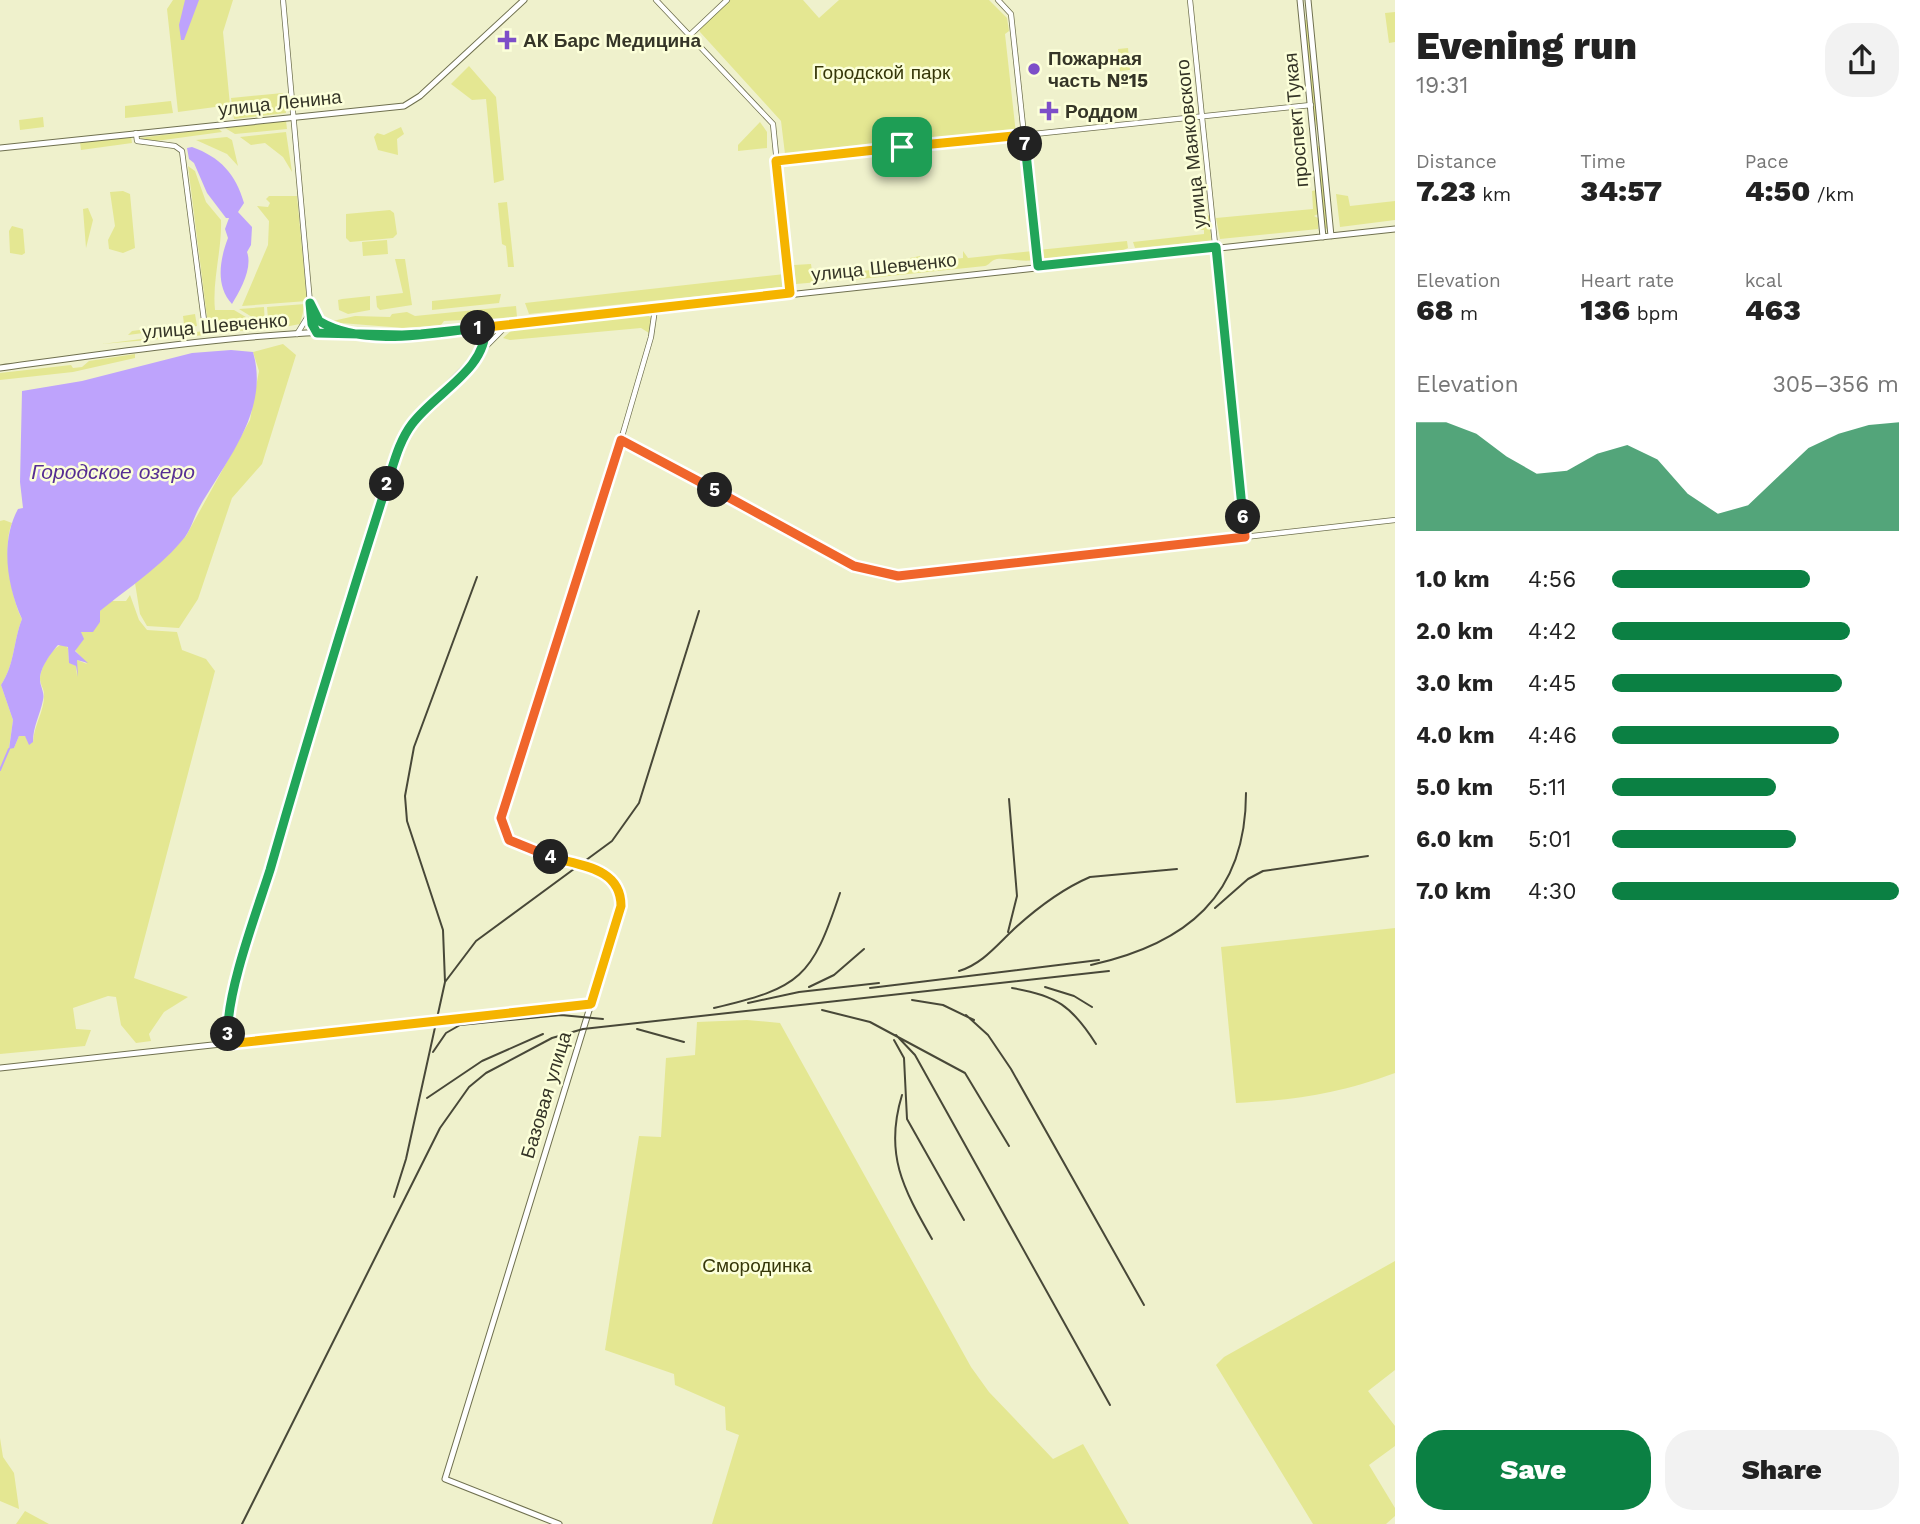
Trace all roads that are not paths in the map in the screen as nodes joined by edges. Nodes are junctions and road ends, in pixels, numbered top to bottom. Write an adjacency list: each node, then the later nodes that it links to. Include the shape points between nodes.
1 (283, 0): 13 (street)
2 (524, 0): 13 (main road, улица Ленина, via 409,104)
3 (656, 0): 11 (street)
4 (727, 0): 11 (street)
5 (998, 0): 16 (street, via 1011,14)
6 (1191, 0): 14 (street, улица Маяковского)
7 (1300, 0): 10 (main road, проспект Тукая)
8 (1308, 0): 9 (main road, проспект Тукая)
9 (1310, 18): 10 (street); 17 (main road, проспект Тукая)
10 (1302, 19): 12 (main road, проспект Тукая)
11 (690, 35): 20 (street, via 772,124)
12 (1311, 105): 14 (street); 18 (main road, проспект Тукая)
13 (293, 117): 15 (main road, улица Ленина); 27 (street)
14 (1203, 117): 16 (street); 24 (street, улица Маяковского)
15 (136, 133): 19 (main road, улица Ленина); 32 (street, via 137,141 182,151)
16 (1024, 135): 20 (street); 25 (street)
17 (1322, 144): 18 (street); 22 (main road, проспект Тукая)
18 (1314, 145): 23 (main road, проспект Тукая)
19 (0, 148)
20 (776, 161): 26 (street)
21 (1395, 229): 22 (main road, улица Шевченко)
22 (1331, 236): 23 (main road, улица Шевченко)
23 (1323, 237): 24 (main road, улица Шевченко)
24 (1216, 247): 25 (main road, улица Шевченко); 41 (street, улица Маяковского)
25 (1038, 266): 26 (main road, улица Шевченко)
26 (790, 293): 28 (main road, улица Шевченко)
27 (310, 303): 29 (street); 30 (street)
28 (656, 308): 31 (main road, улица Шевченко); 39 (street, Базовая улица)
29 (310, 313): 34 (street); 35 (street)
30 (319, 321): 34 (street); 36 (street)
31 (506, 326): 33 (main road, улица Шевченко); 37 (street)
32 (205, 328)
33 (485, 328): 36 (main road, улица Шевченко, via 412,335); 37 (street)
34 (317, 333): 35 (main road, улица Шевченко); 36 (main road, улица Шевченко)
35 (297, 334): 38 (main road, улица Шевченко)
36 (348, 334)
37 (483, 351): 43 (street, via 420,414 397,452 338,634 239,974 229,1014)
38 (0, 368)
39 (621, 440): 41 (street, via 854,566 875,573 898,576); 42 (street, Базовая улица, via 501,818 511,841 606,874 618,884 621,906)
40 (1395, 520): 41 (street)
41 (1245, 537)
42 (591, 1004): 43 (main road); 45 (main road, Базовая улица, via 445,1479)
43 (228, 1044): 44 (main road)
44 (0, 1069)
45 (559, 1524)

